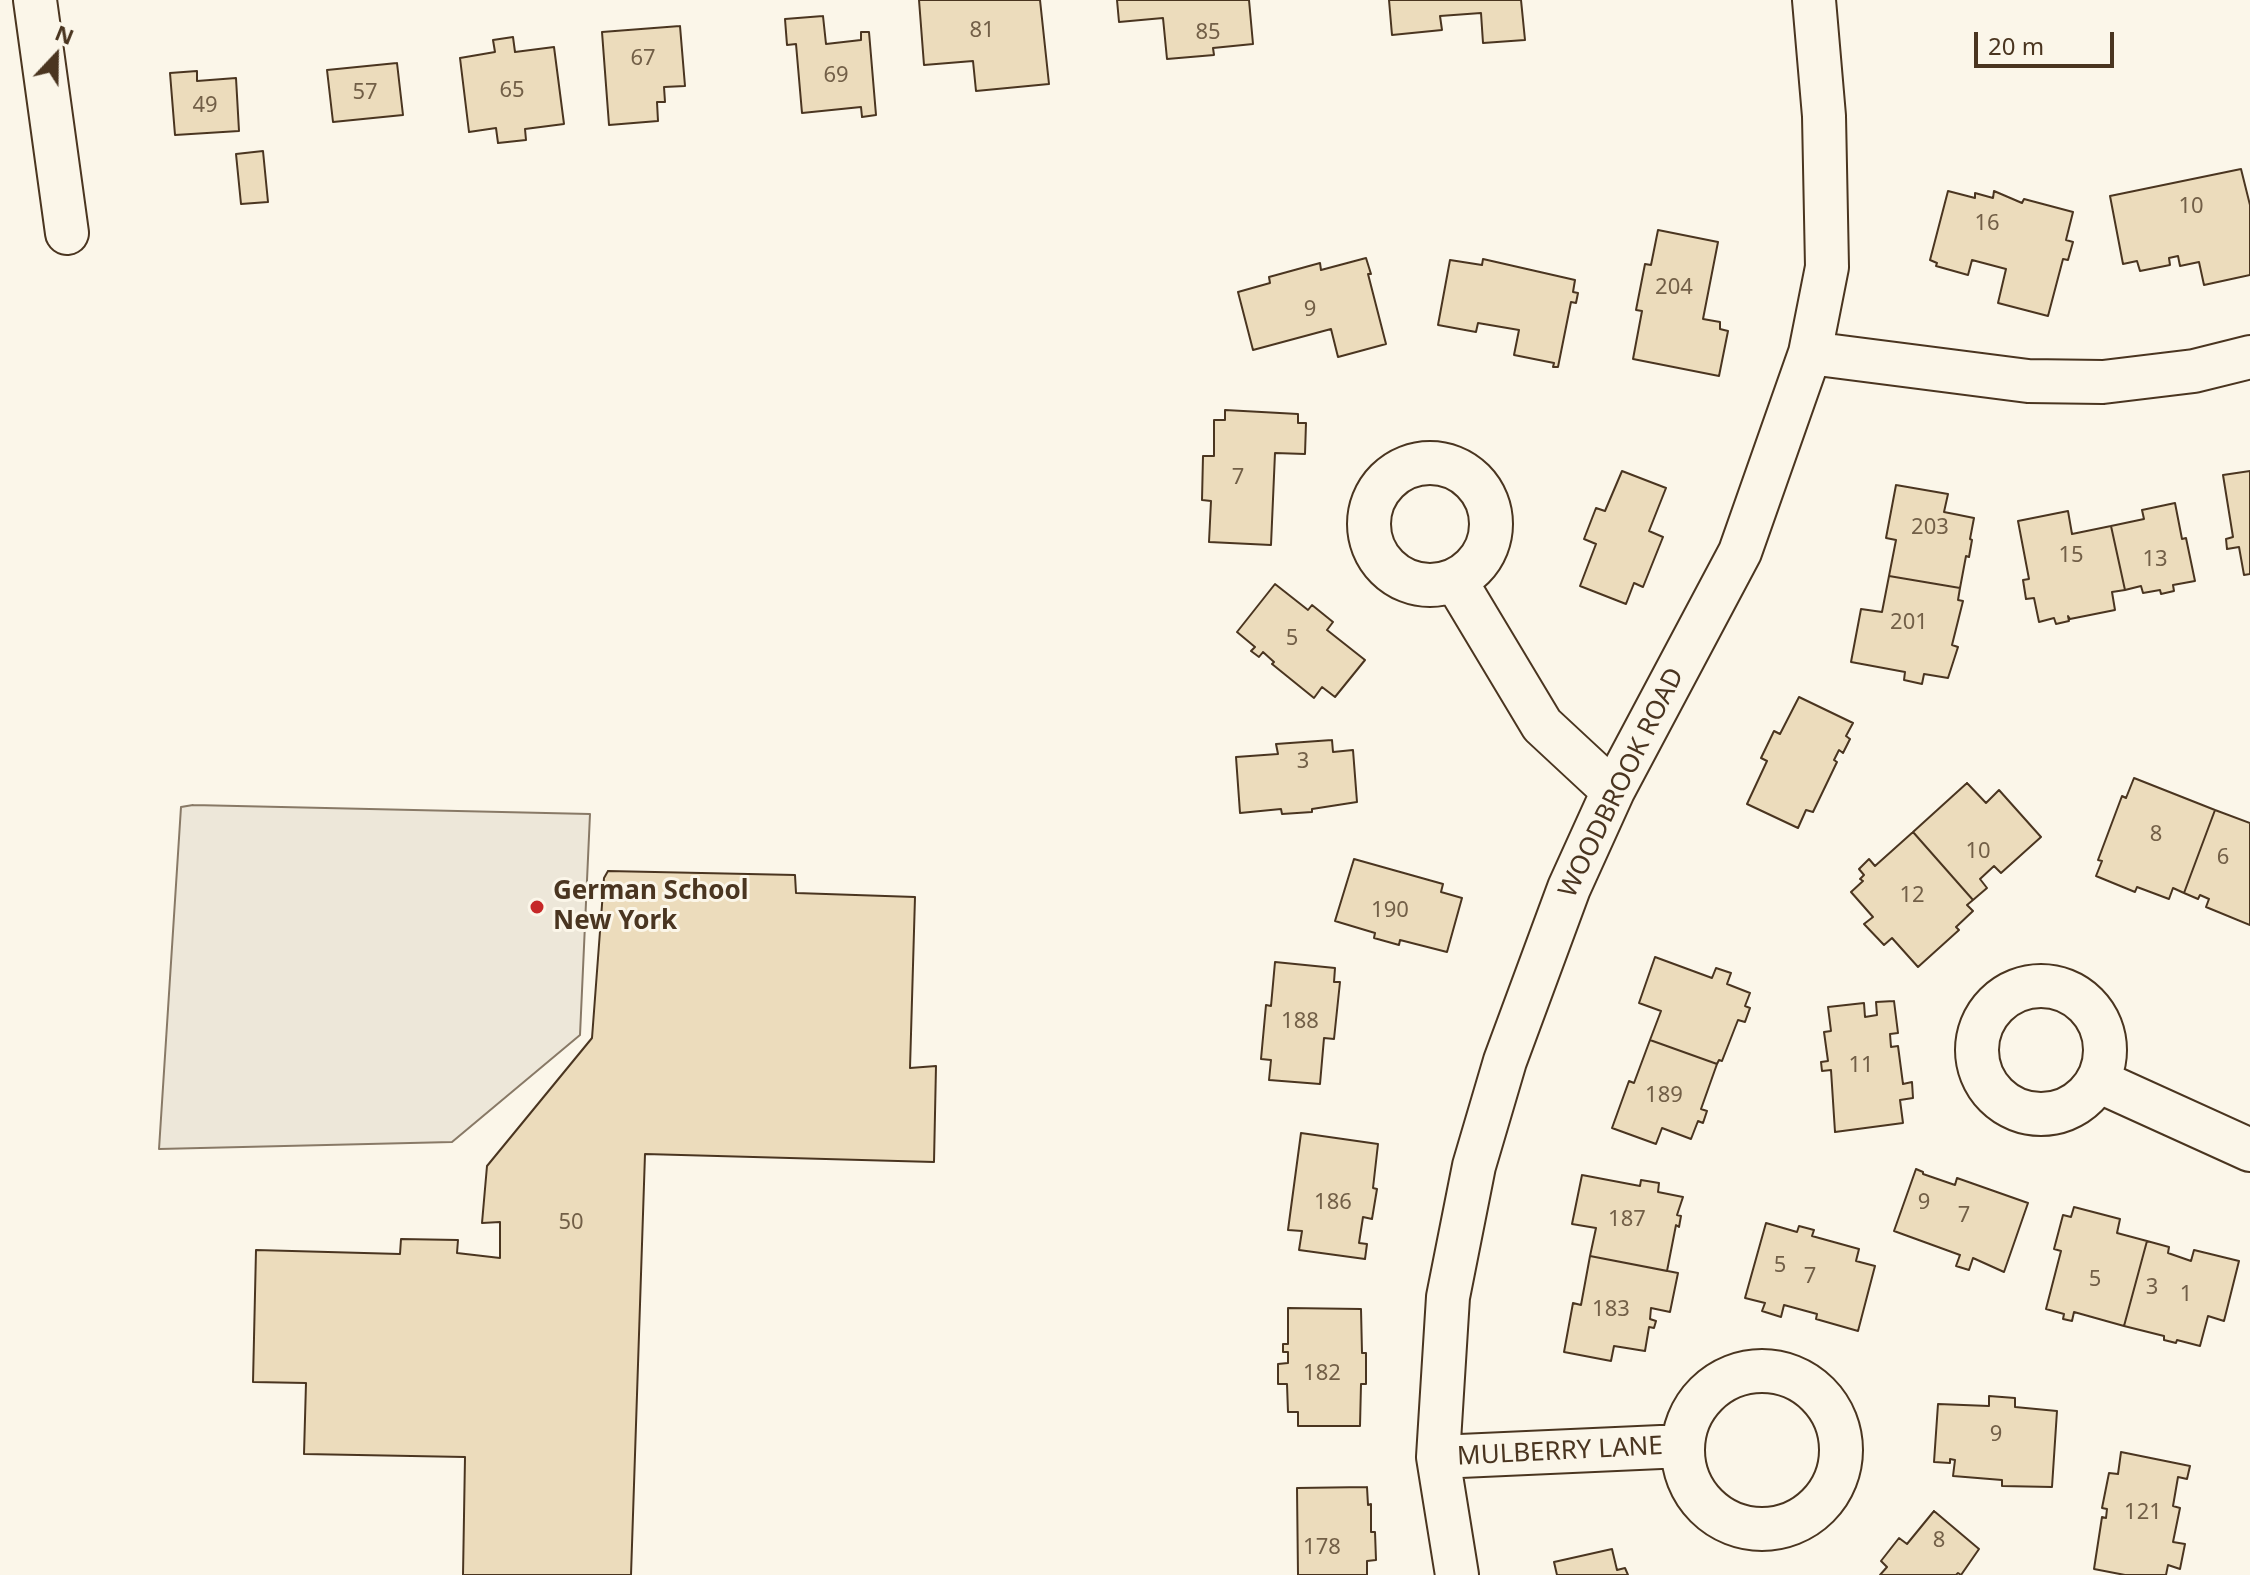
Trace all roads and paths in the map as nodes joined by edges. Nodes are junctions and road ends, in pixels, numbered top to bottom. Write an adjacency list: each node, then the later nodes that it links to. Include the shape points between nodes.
1 (35, 0): 3 (street)
2 (1814, 0): 4 (street, WOODBROOK ROAD, via 1824,116 1827,267)
3 (67, 233)
4 (1810, 353): 5 (street, via 2028,381 2118,380 2194,371); 7 (street, WOODBROOK ROAD, via 1740,552)
5 (2250, 357)
6 (1455, 580): 7 (street, via 1542,725)
7 (1613, 791): 11 (street, WOODBROOK ROAD, via 1558,917 1505,1061 1474,1166 1448,1297)
8 (2098, 1081): 9 (street)
9 (2250, 1150)
10 (1683, 1446): 11 (street, MULBERRY LANE)
11 (1438, 1457): 12 (street, WOODBROOK ROAD)
12 (1457, 1575)

